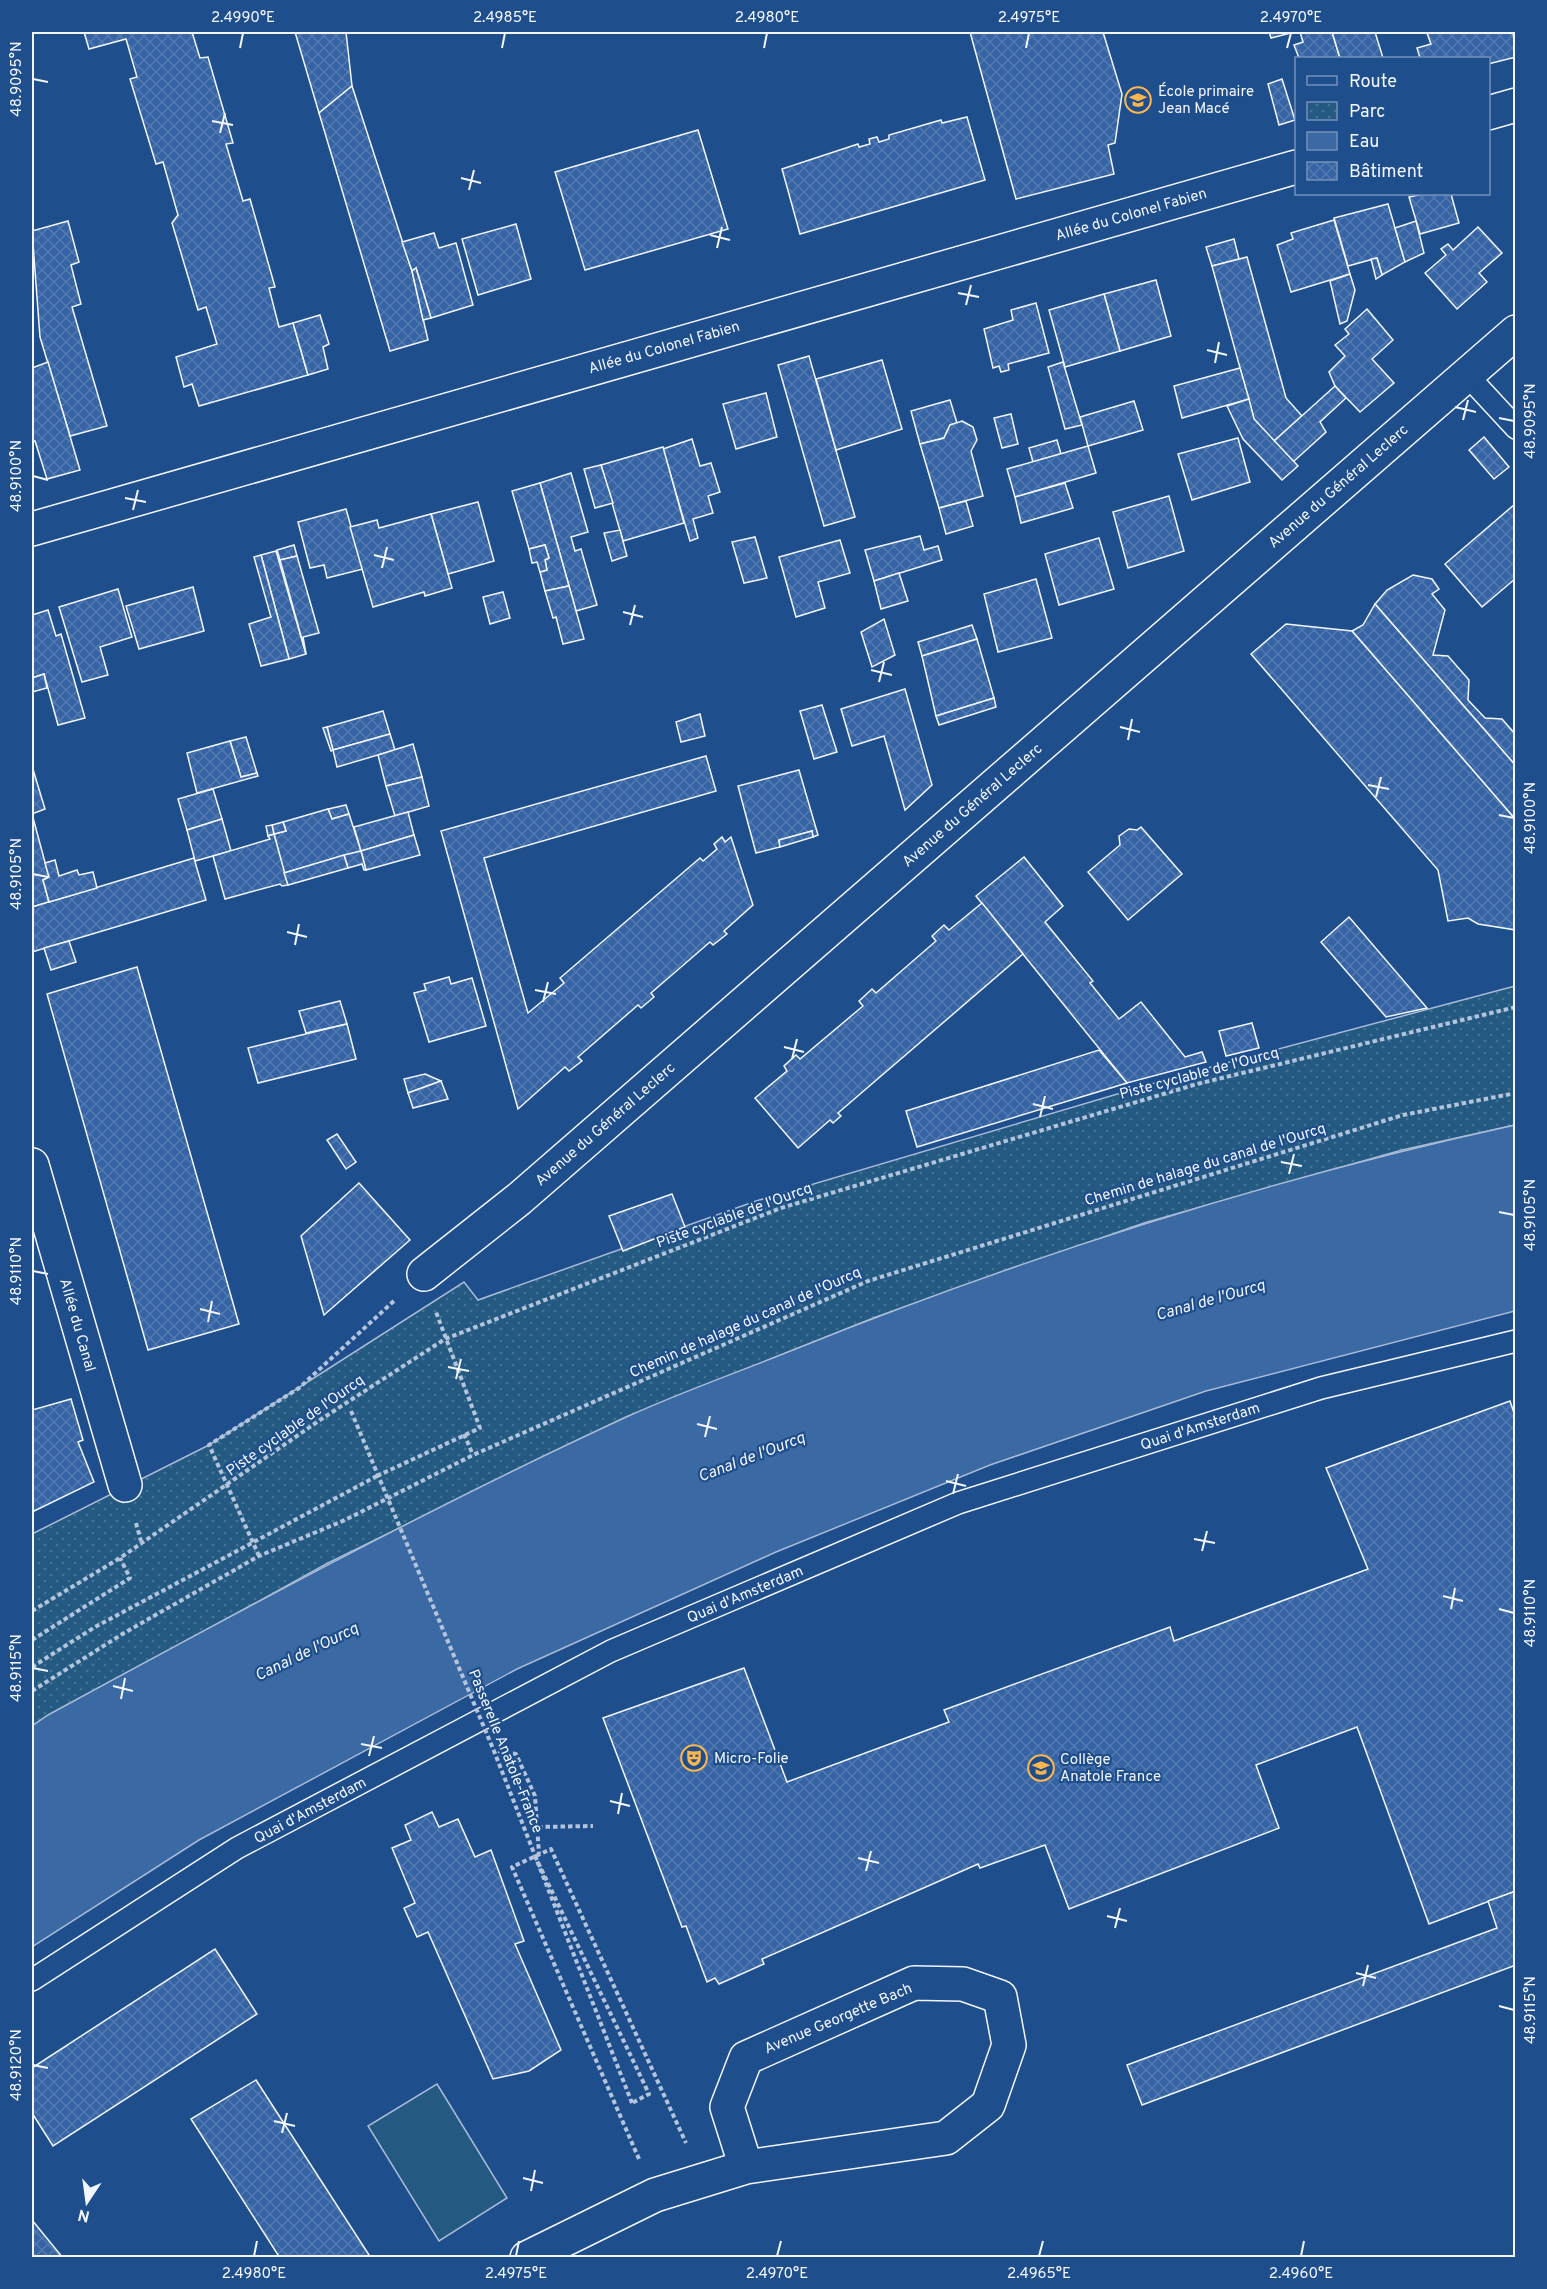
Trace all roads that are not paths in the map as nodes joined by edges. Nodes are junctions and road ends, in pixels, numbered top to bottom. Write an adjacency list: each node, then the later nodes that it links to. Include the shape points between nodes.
1 (1515, 105): 2 (street)
2 (1490, 112)
3 (1295, 167): 7 (street, Allée du Colonel Fabien)
4 (1515, 332): 5 (street, Avenue du Général Leclerc)
5 (1466, 374): 6 (lane); 9 (street, Avenue du Général Leclerc, via 519,1199)
6 (1515, 428)
7 (32, 529)
8 (32, 1165): 11 (street, Allée du Canal)
9 (424, 1274)
10 (1515, 1341): 12 (lane, Quai d'Amsterdam, via 1321,1388 958,1503 611,1650 237,1848)
11 (125, 1485)
12 (32, 1980)
13 (746, 2167): 13 (street, Avenue Georgette Bach, via 946,2138 988,2105 1010,2045 1000,1997 963,1984 914,1983 746,2058 727,2107); 14 (street, Avenue Georgette Bach, via 655,2195)
14 (527, 2258)

